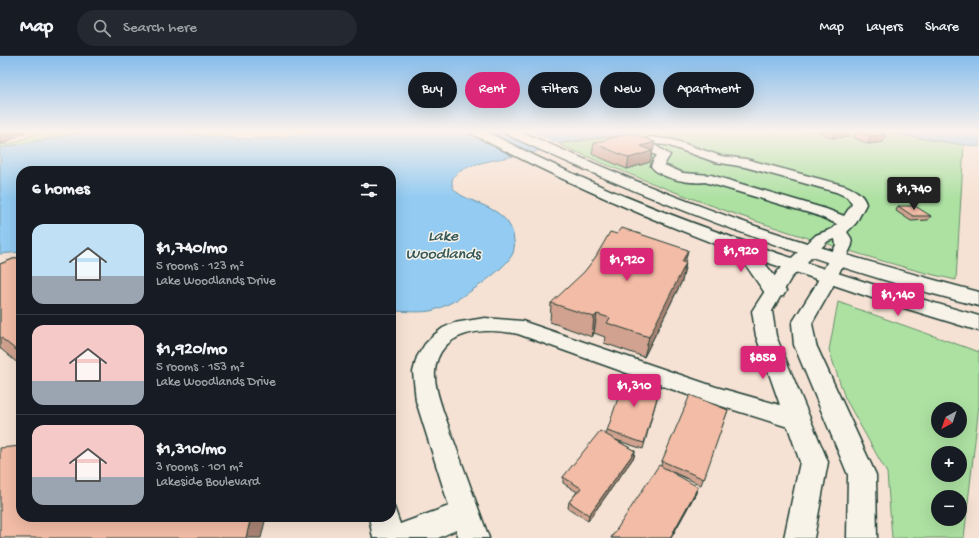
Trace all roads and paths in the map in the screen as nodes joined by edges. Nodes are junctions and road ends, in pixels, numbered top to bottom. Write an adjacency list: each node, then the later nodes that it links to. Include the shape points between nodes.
1 (520, 153): 6 (main road, via 612,197)
2 (558, 153): 7 (main road, via 734,224)
3 (663, 153): 5 (street, via 657,166 678,176 706,178 821,212)
4 (703, 153): 5 (street, via 746,163 850,193 859,204)
5 (843, 227): 7 (street, via 822,238); 8 (street, via 844,245)
6 (723, 239): 7 (main road); 9 (main road, via 752,260)
7 (802, 257): 8 (main road); 9 (street, via 784,275)
8 (833, 267): 10 (main road); 11 (main road, via 892,298); 18 (street, via 802,323 805,345 862,475)
9 (775, 290): 12 (street, via 762,311 766,336)
10 (979, 299)
11 (979, 324)
12 (798, 420): 14 (street, via 710,394 522,328 492,324 468,326 442,339 429,355 424,371 433,420); 17 (street, via 814,462)
13 (385, 522): 15 (street)
14 (470, 526): 16 (street)
15 (388, 538)
16 (402, 538)
17 (799, 538)
18 (862, 538)

